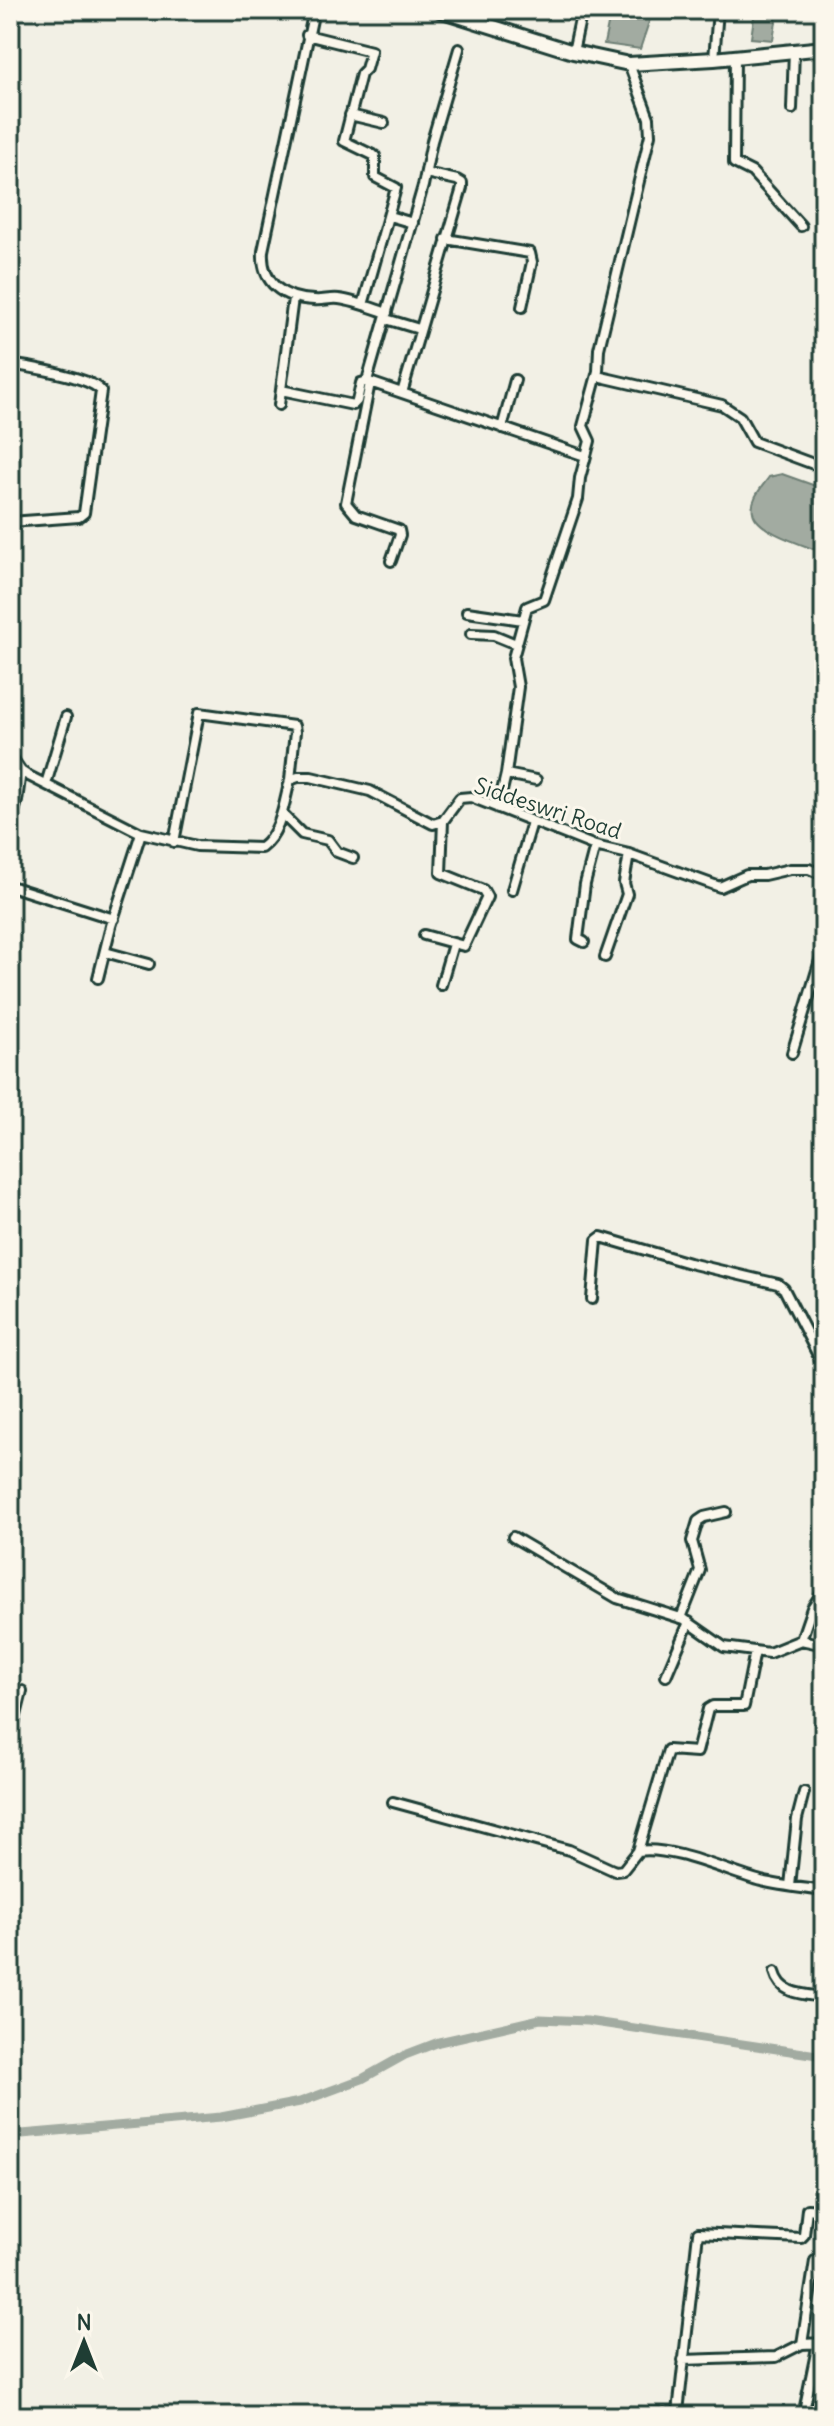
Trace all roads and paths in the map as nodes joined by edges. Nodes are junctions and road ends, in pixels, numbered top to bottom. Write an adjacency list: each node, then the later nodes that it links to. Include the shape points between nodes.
1 (314, 10): 6 (street)
2 (439, 10): 5 (main road)
3 (582, 10): 10 (street)
4 (718, 10): 12 (street)
5 (475, 15): 10 (main road)
6 (307, 35): 15 (street, via 371,51); 22 (street, via 263,251 269,281)
7 (824, 47): 9 (main road)
8 (459, 49): 17 (street)
9 (794, 50): 11 (main road); 14 (street)
10 (573, 52): 13 (main road)
11 (735, 56): 12 (main road); 20 (street, via 734,163 752,172)
12 (714, 59): 13 (main road)
13 (629, 64): 28 (street, via 651,129)
14 (792, 109)
15 (350, 115): 16 (street); 18 (street, via 344,142 375,156 375,177 396,188)
16 (384, 123)
17 (426, 173): 19 (street); 21 (street, via 462,183)
18 (389, 216): 19 (street); 23 (street)
19 (413, 223): 25 (street)
20 (801, 226)
21 (446, 239): 24 (street, via 530,253); 26 (street)
22 (293, 298): 23 (street, via 335,298); 31 (street)
23 (363, 305): 25 (street)
24 (522, 307)
25 (387, 316): 26 (street); 30 (street)
26 (419, 329): 32 (street)
27 (10, 364): 37 (street, via 93,384 101,391 84,513)
28 (597, 376): 35 (street, via 583,426 590,441); 36 (street, via 722,405 740,417 754,442)
29 (515, 380): 34 (street)
30 (368, 382): 31 (street, via 361,383 353,405); 32 (street); 38 (street, via 346,503 356,515 399,530)
31 (281, 390): 33 (street)
32 (402, 393): 34 (street)
33 (279, 405)
34 (502, 428): 35 (street)
35 (585, 456): 40 (street, via 578,499 544,600 528,606)
36 (824, 468)
37 (10, 522)
38 (391, 561)
39 (467, 612): 40 (street)
40 (523, 620): 42 (street)
41 (471, 634): 42 (street, via 494,635)
42 (516, 644): 46 (street, via 518,687)
43 (66, 717): 49 (street)
44 (10, 755): 45 (street)
45 (21, 771): 49 (street); 54 (street)
46 (506, 774): 48 (street); 50 (street)
47 (290, 780): 51 (street); 52 (street, via 304,776 354,787 428,823); 56 (street, via 294,726 199,713)
48 (536, 780)
49 (46, 784): 55 (street)
50 (498, 808): 52 (street, Siddeswri Road, via 466,796 455,802); 53 (street, Siddeswri Road)
51 (282, 814): 56 (street, via 271,840 261,848); 59 (street, via 302,834 328,840 337,852)
52 (443, 821): 66 (street, via 441,873 487,894 466,945)
53 (532, 822): 57 (street, Siddeswri Road); 62 (street)
54 (10, 826)
55 (141, 833): 56 (street); 63 (street)
56 (174, 842)
57 (595, 846): 58 (street, Siddeswri Road); 65 (street, via 577,935)
58 (629, 854): 60 (street, Siddeswri Road, via 720,887 747,875 790,869); 69 (street, via 627,892)
59 (353, 858)
60 (824, 875)
61 (10, 886): 63 (street)
62 (512, 890)
63 (114, 919): 68 (street)
64 (424, 935): 66 (street)
65 (584, 942)
66 (453, 944): 72 (street)
67 (824, 947): 73 (street)
68 (105, 952): 70 (street); 71 (street)
69 (605, 957)
70 (149, 964)
71 (98, 978)
72 (441, 985)
73 (792, 1053)
74 (592, 1299): 75 (street, via 601,1237 778,1284)
75 (824, 1367)
76 (726, 1512): 79 (street, via 698,1521 692,1541 700,1570)
77 (513, 1537): 79 (street, via 617,1598)
78 (824, 1590): 80 (street)
79 (685, 1620): 82 (street, via 724,1647); 83 (street)
80 (801, 1640): 81 (street); 82 (street, via 769,1653)
81 (824, 1645)
82 (755, 1651): 88 (street, via 744,1706 710,1707 699,1751 668,1750)
83 (666, 1676)
84 (22, 1691): 85 (street)
85 (10, 1740)
86 (804, 1792): 89 (street)
87 (393, 1802): 88 (street, via 569,1850 615,1871 626,1867)
88 (638, 1851): 89 (street, via 692,1859)
89 (790, 1886): 90 (street)
90 (824, 1891)
91 (775, 1972): 92 (street, via 779,1985 789,1991)
92 (824, 1997)
93 (824, 2210): 97 (street, via 806,2210 801,2238 698,2233)
94 (815, 2261): 96 (street)
95 (821, 2343): 96 (street); 99 (street)
96 (802, 2344): 97 (street, via 776,2357)
97 (683, 2360): 98 (street, via 677,2414)
98 (601, 2416)
99 (803, 2416)

